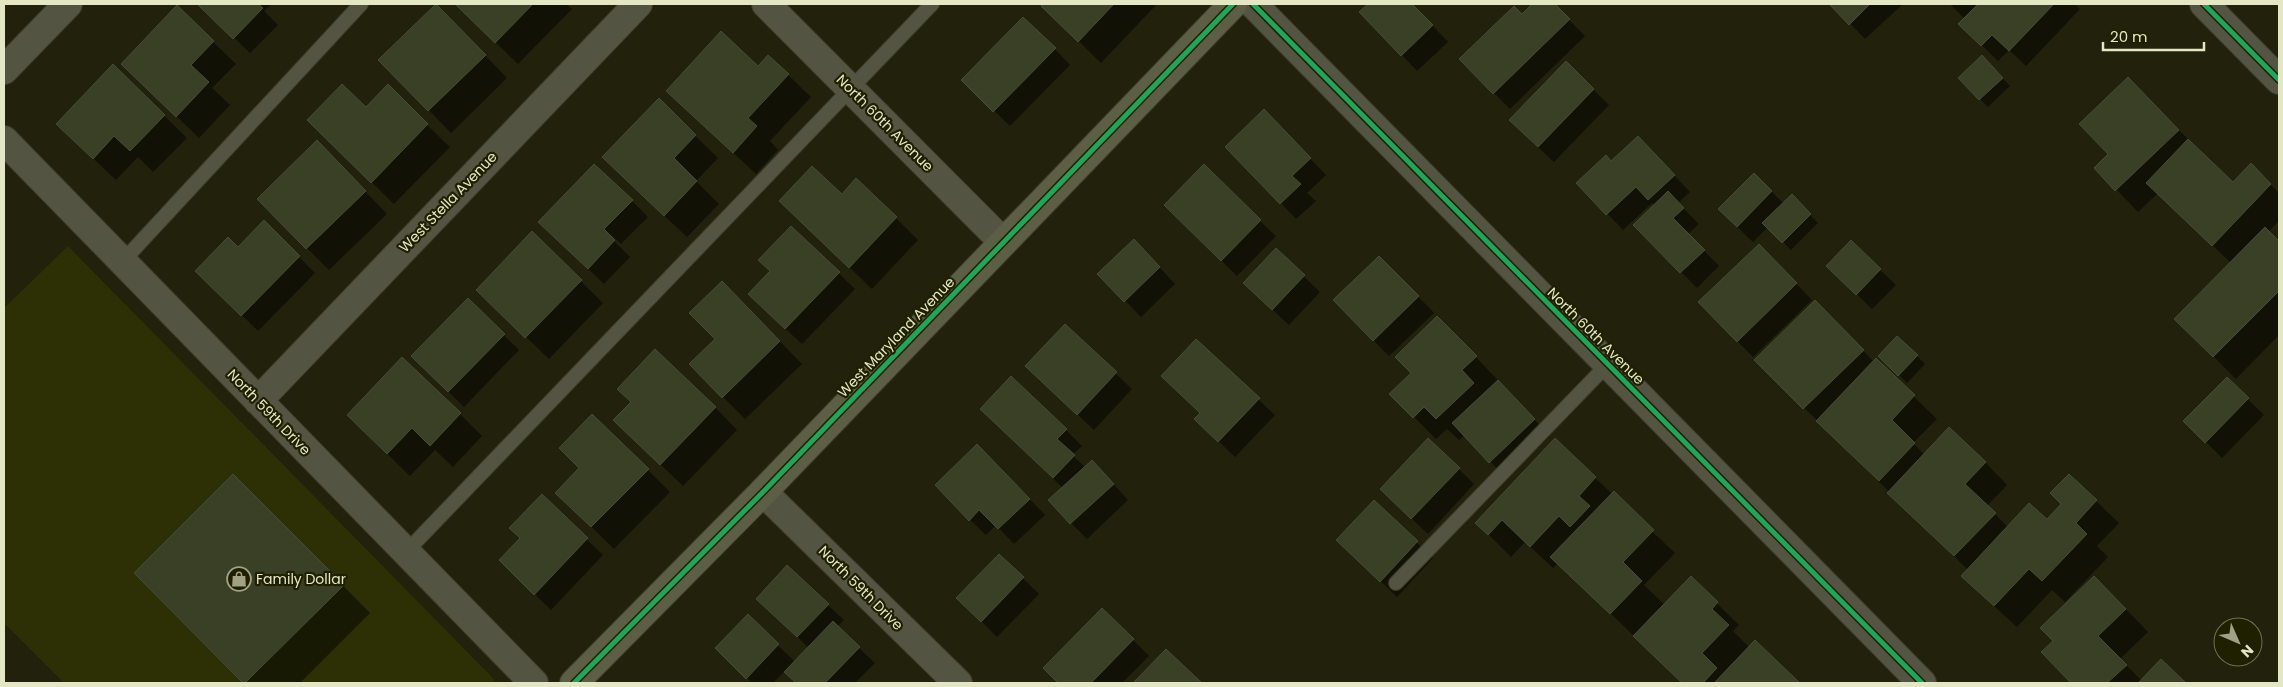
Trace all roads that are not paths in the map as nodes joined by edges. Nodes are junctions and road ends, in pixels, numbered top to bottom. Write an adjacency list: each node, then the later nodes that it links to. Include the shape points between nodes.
1 (68, 4): 9 (street)
2 (361, 4): 14 (lane)
3 (638, 4): 16 (street, West Stella Avenue)
4 (766, 4): 11 (street, North 60th Avenue)
5 (932, 4): 11 (lane)
6 (1233, 4): 13 (street, West Maryland Avenue)
7 (1253, 4): 15 (street, North 60th Avenue)
8 (2204, 4): 10 (street)
9 (4, 70)
10 (2279, 80)
11 (851, 88): 13 (street, North 60th Avenue); 18 (lane)
12 (4, 140): 14 (street, North 59th Drive)
13 (1004, 242): 17 (street, West Maryland Avenue)
14 (123, 262): 16 (street, North 59th Drive)
15 (1608, 364): 19 (lane); 23 (street, North 60th Avenue)
16 (258, 401): 18 (street, North 59th Drive)
17 (763, 492): 21 (street, West Maryland Avenue); 22 (street, North 59th Drive)
18 (406, 552): 20 (street, North 59th Drive)
19 (1396, 583)
20 (534, 683)
21 (574, 683)
22 (958, 683)
23 (1922, 683)

